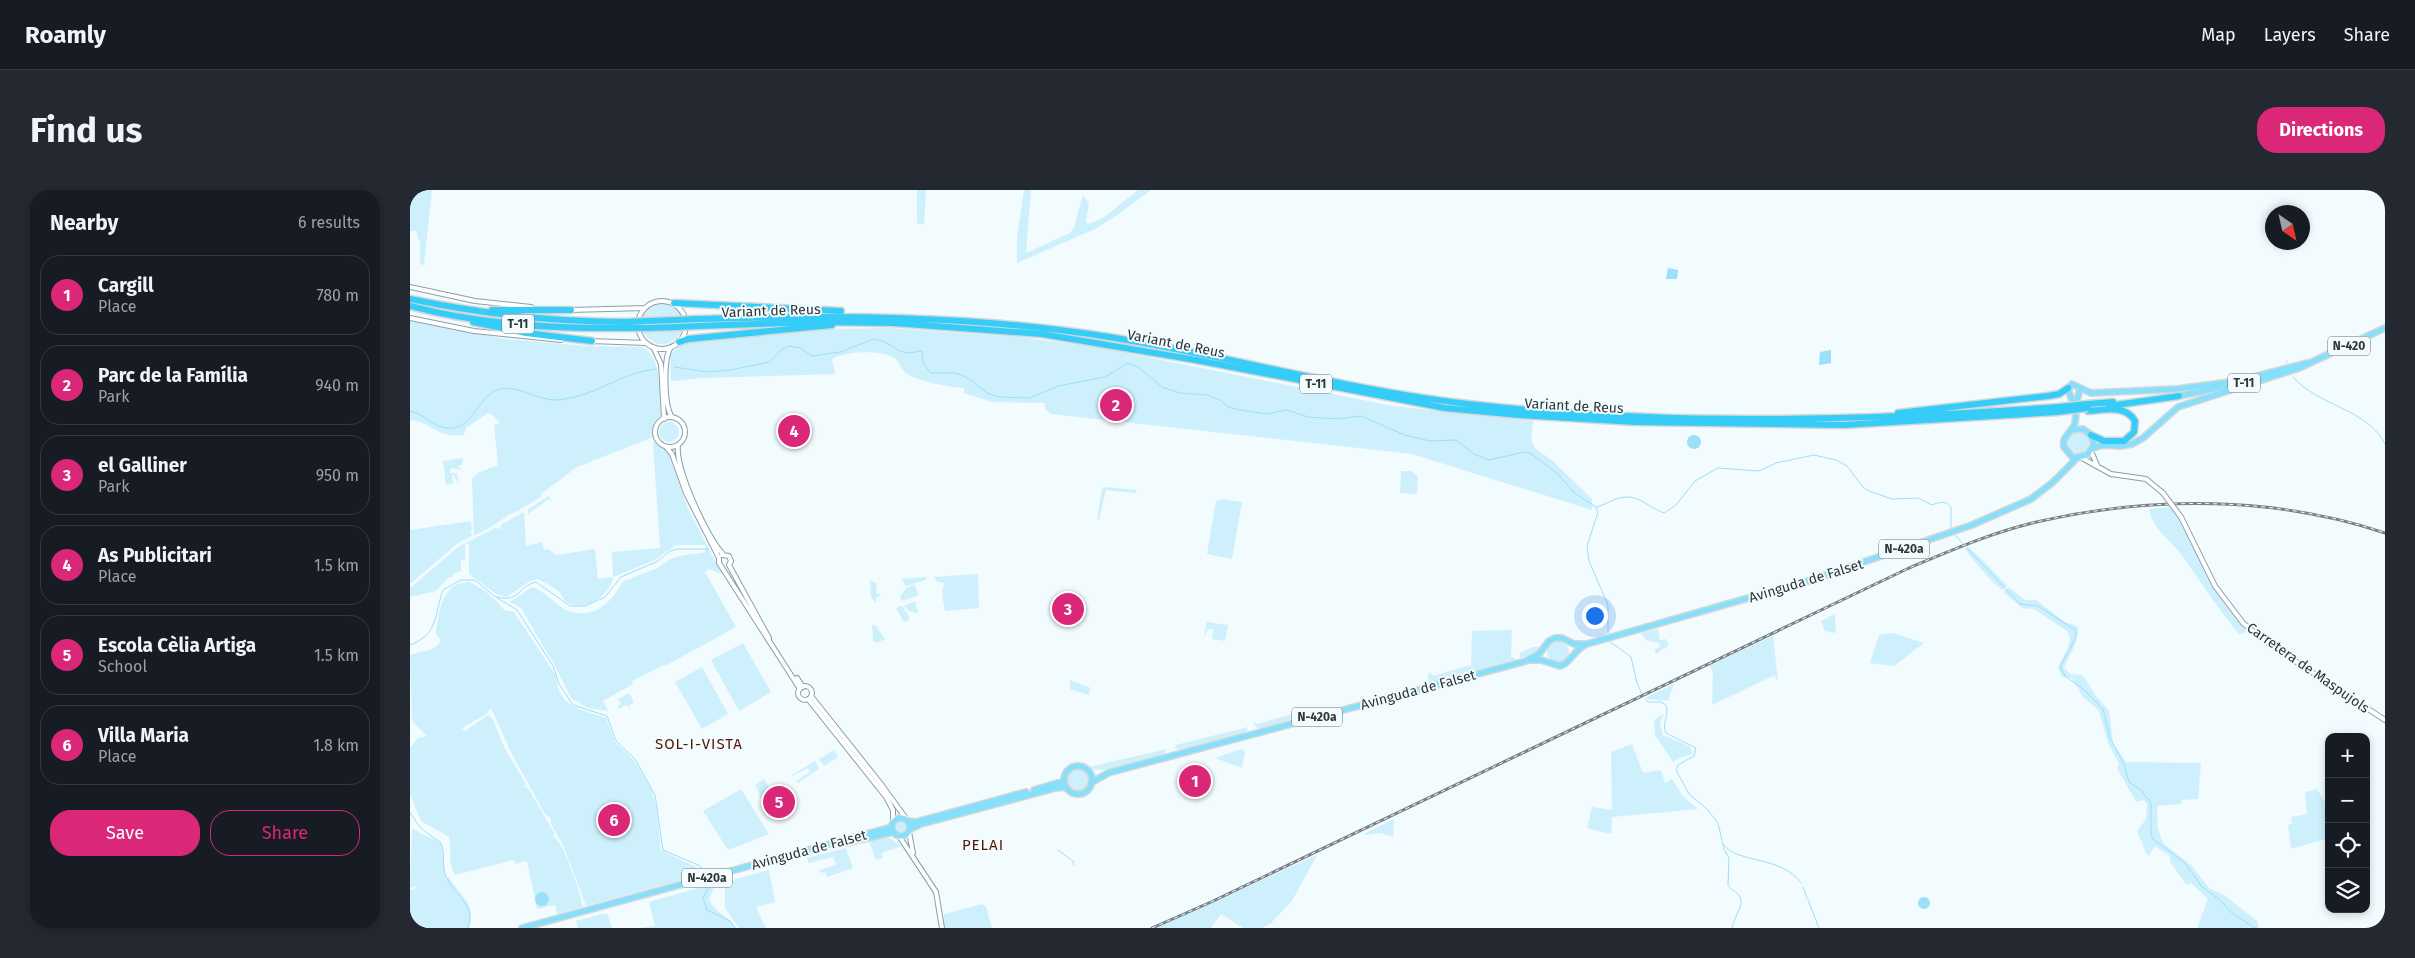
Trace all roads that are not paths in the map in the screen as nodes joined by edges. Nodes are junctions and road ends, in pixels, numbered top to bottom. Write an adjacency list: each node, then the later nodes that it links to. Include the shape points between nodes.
1 (410, 287): 7 (street, via 507,305)
2 (410, 299): 4 (highway, Variant de Reus / T-11)
3 (674, 303): 6 (street, via 660,300); 9 (highway); 16 (street, via 683,312 687,323)
4 (432, 304): 7 (highway, via 497,311); 13 (highway, Variant de Reus / T-11, via 524,318)
5 (410, 306): 8 (highway, Variant de Reus / T-11)
6 (645, 308): 7 (street); 17 (street, via 638,328)
7 (571, 310)
8 (438, 313): 13 (highway, Variant de Reus / T-11, via 553,327); 15 (highway, via 450,319 526,333)
9 (904, 317): 11 (highway, Variant de Reus / T-11, via 800,316); 27 (highway, Variant de Reus / T-11, via 1110,337 1382,391 1493,406 1689,418)
10 (410, 318): 15 (street, via 474,331)
11 (697, 322): 12 (highway, Variant de Reus / T-11); 13 (highway, Variant de Reus / T-11, bridge)
12 (893, 323): 16 (highway, via 834,325); 28 (highway, Variant de Reus / T-11, via 996,329 1061,337 1445,408 1519,415 1743,425)
13 (627, 325)
14 (2385, 328): 20 (main road, N-420)
15 (592, 341): 17 (street)
16 (679, 342): 19 (street)
17 (646, 343): 18 (street)
18 (653, 347): 19 (street); 29 (street, via 661,364)
19 (671, 347): 26 (street, via 666,364 668,407)
20 (2308, 363): 21 (main road, via 2238,381 2187,388 2091,393); 23 (main road, T-11, via 2265,377); 35 (main road, via 2178,407 2132,444 2102,444)
21 (2080, 388): 22 (main road); 22 (main road, via 2074,383)
22 (2072, 393): 27 (highway); 30 (main road); 31 (main road, via 2076,419)
23 (2179, 396): 24 (highway, T-11)
24 (2088, 408): 25 (highway, T-11, bridge); 32 (highway, via 2122,410 2131,414 2135,421 2134,432 2124,441 2104,441)
25 (2058, 410): 28 (highway, T-11); 28 (highway, T-11, via 2044,414)
26 (672, 417): 29 (street); 33 (street, via 684,430)
27 (1868, 417): 28 (highway, Variant de Reus / T-11)
28 (1935, 418)
29 (664, 419): 34 (street, via 655,432 659,442)
30 (2083, 429): 31 (main road); 32 (main road)
31 (2070, 430): 36 (main road, via 2063,441)
32 (2091, 435): 35 (main road)
33 (678, 445): 34 (street); 40 (street, via 678,458 688,487 703,523)
34 (666, 447): 41 (street)
35 (2092, 450): 37 (main road); 39 (street, via 2093,460)
36 (2068, 454): 37 (main road); 38 (main road)
37 (2079, 458): 38 (main road, Avinguda de Falset / N-420a); 39 (street, Carretera de Maspujols)
38 (2067, 466): 45 (main road, Avinguda de Falset / N-420a, via 2052,483 2030,499 1963,528 1808,581)
39 (2100, 469): 52 (street, Carretera de Maspujols, bridge, via 2114,475 2146,479 2163,493 2182,517 2215,586 2243,623 2269,644)
40 (723, 554): 41 (street); 42 (street, via 730,558)
41 (719, 558): 43 (street)
42 (729, 565): 43 (street); 50 (street)
43 (723, 566): 50 (street)
44 (1568, 642): 45 (main road, N-420a); 46 (main road, N-420a, via 1555,638); 47 (main road)
45 (1587, 644): 47 (main road, N-420a)
46 (1544, 648): 48 (main road, N-420a); 49 (main road)
47 (1572, 656): 49 (main road, N-420a, via 1560,666)
48 (1526, 661): 49 (main road, N-420a, via 1538,659); 54 (main road, Avinguda de Falset / N-420a)
49 (1548, 662)
50 (801, 688): 51 (street, via 800,696); 51 (street, via 810,688)
51 (810, 698): 57 (street); 58 (street, via 886,797 893,810)
52 (2385, 720)
53 (1089, 772): 54 (main road, Avinguda de Falset / N-420a); 55 (main road); 56 (main road, N-420a, via 1081,767 1070,768 1064,776)
54 (1108, 773): 55 (main road, Avinguda de Falset / N-420a)
55 (1091, 783): 56 (main road, N-420a, via 1077,794)
56 (1065, 784): 57 (main road, N-420a, via 916,822); 59 (main road, N-420a, via 921,824)
57 (907, 820): 58 (main road, N-420a, via 898,818); 59 (main road)
58 (893, 827): 60 (main road); 62 (main road, Avinguda de Falset / N-420a); 63 (main road, Avinguda de Falset / N-420a)
59 (909, 831): 60 (main road, N-420a); 61 (street)
60 (899, 836): 61 (street)
61 (913, 855): 64 (street, via 936,892)
62 (522, 928)
63 (535, 928)
64 (942, 928)

